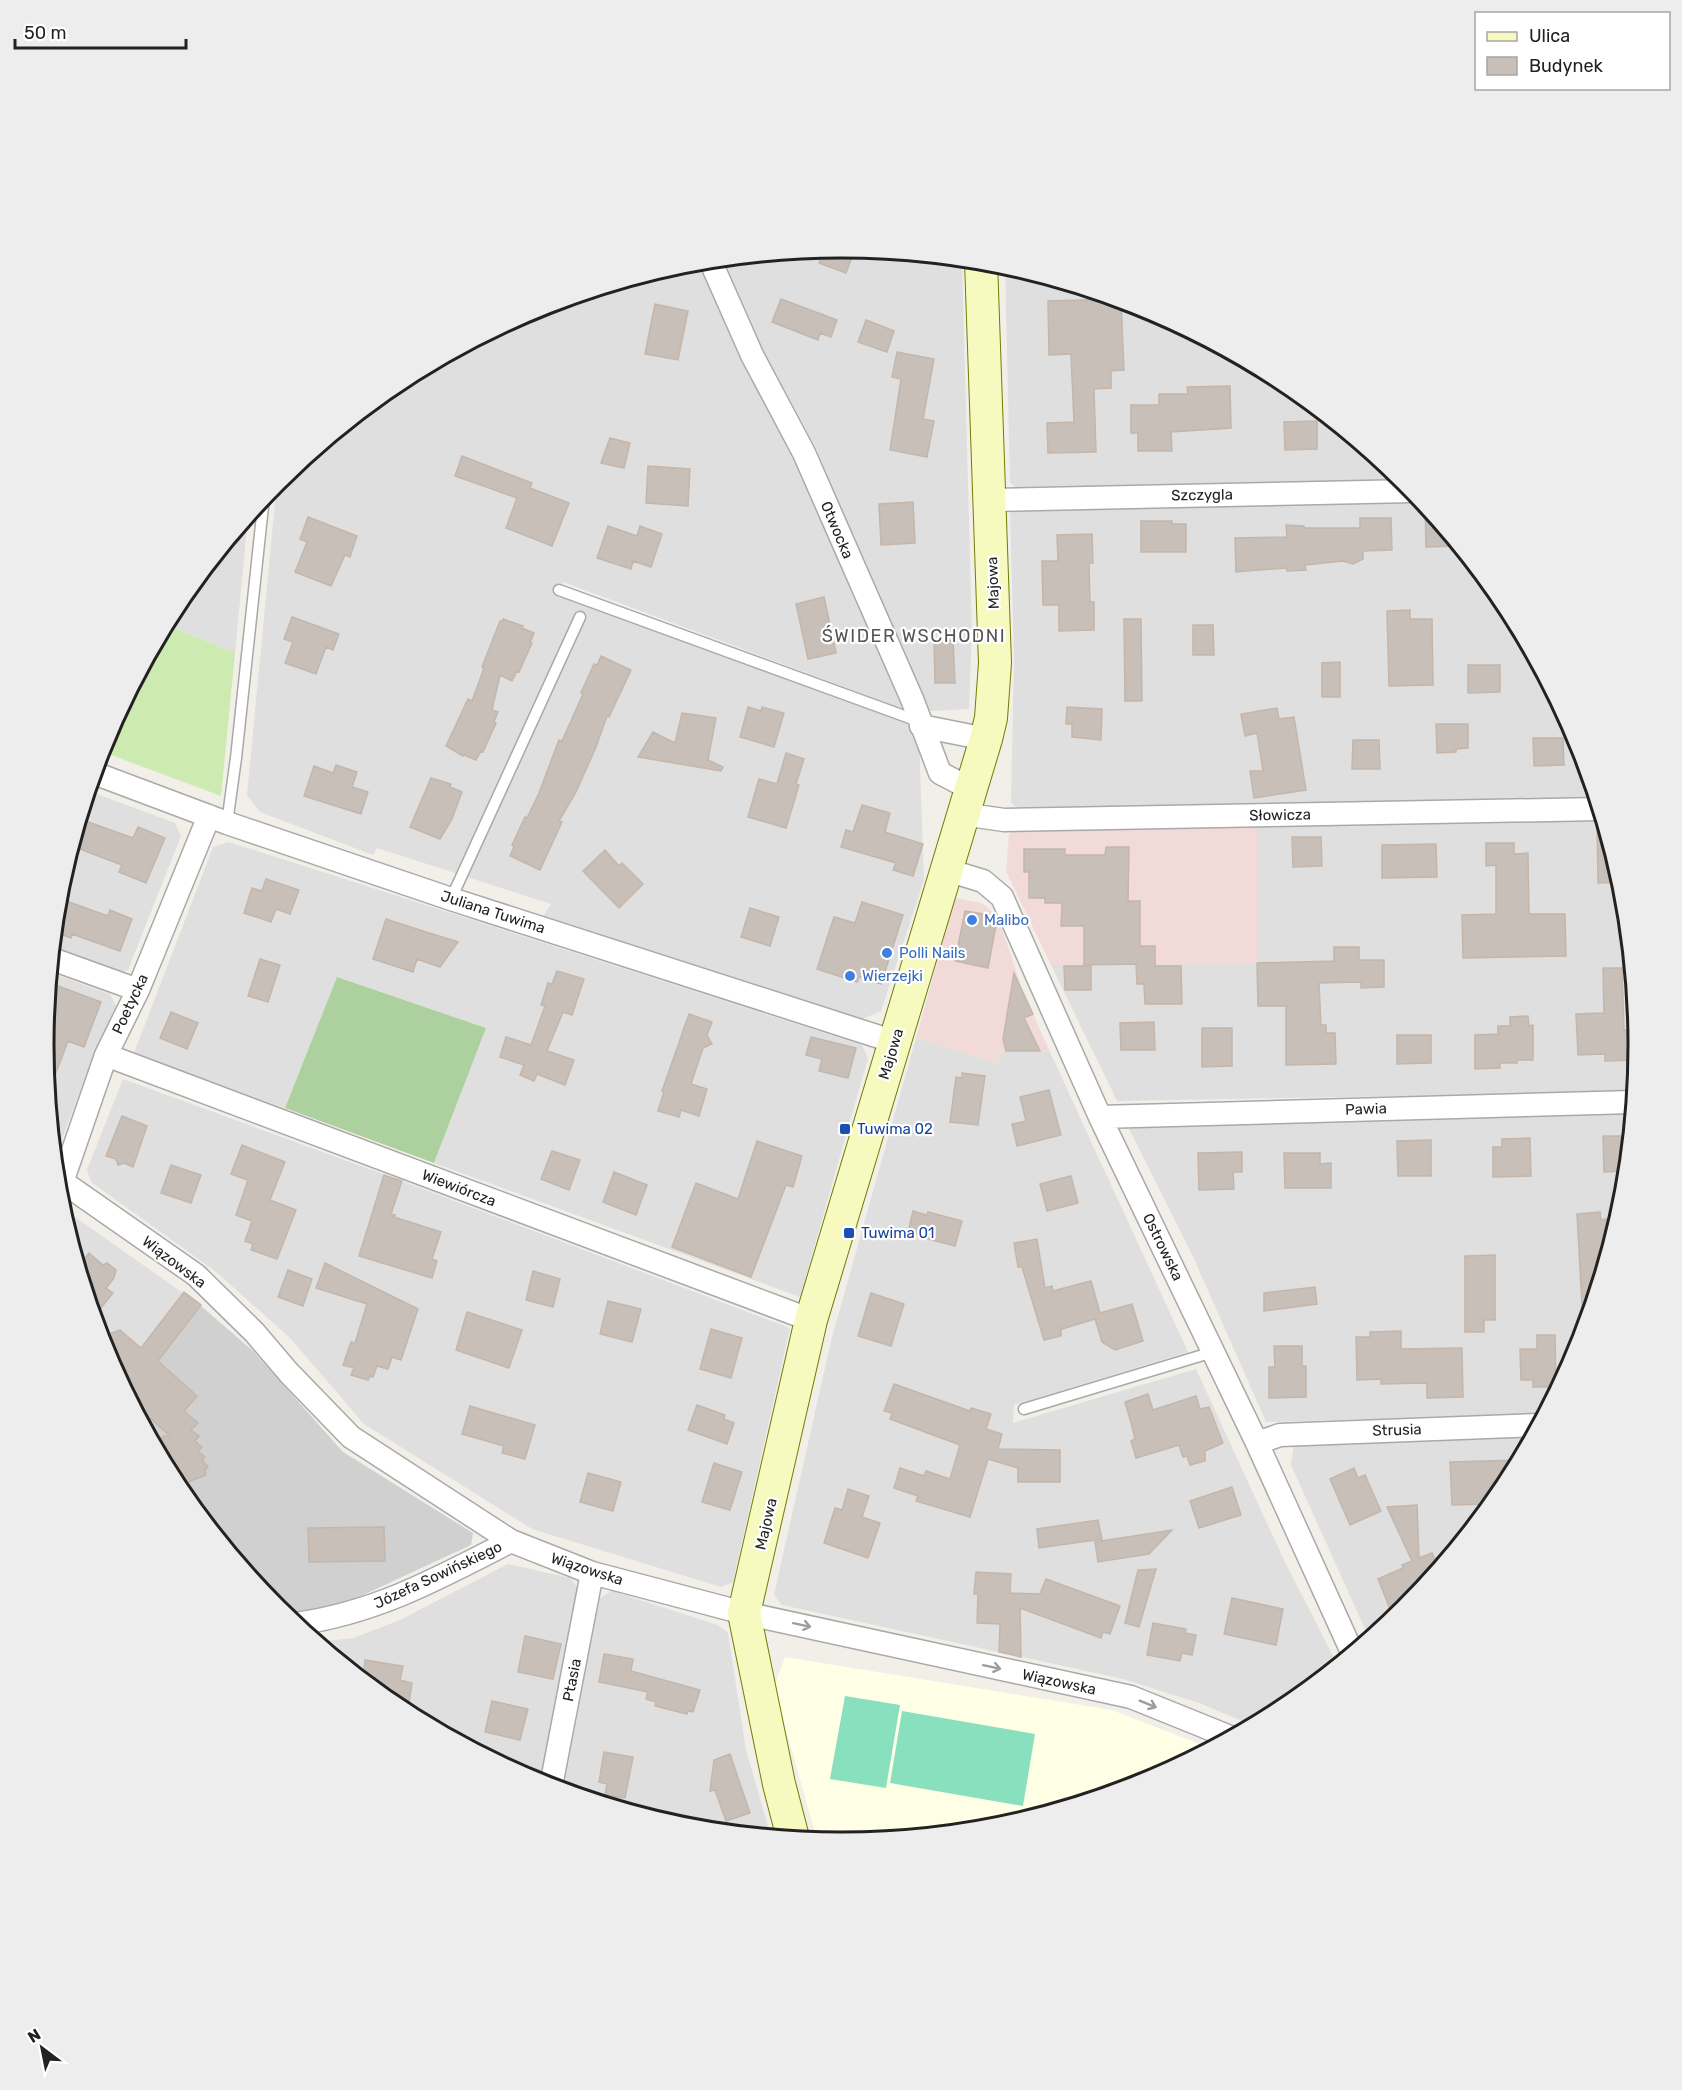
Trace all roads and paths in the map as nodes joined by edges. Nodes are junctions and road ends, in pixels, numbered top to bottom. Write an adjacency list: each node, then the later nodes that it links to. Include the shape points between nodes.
1 (714, 269): 8 (street, Otwocka, via 752,355 804,453)
2 (981, 271): 4 (street, Majowa)
3 (1399, 491): 4 (street, Szczygla)
4 (990, 500): 9 (street, Majowa, via 995,663)
5 (262, 512): 13 (lane, via 236,758)
6 (559, 590): 8 (lane)
7 (580, 617): 15 (lane)
8 (920, 724): 9 (street); 11 (street, Otwocka, via 940,773)
9 (986, 739): 11 (street, Majowa)
10 (102, 777): 13 (street, Juliana Tuwima)
11 (967, 802): 12 (street, Słowicza, via 1004,820); 14 (street, Majowa)
12 (1591, 809)
13 (218, 820): 15 (street, Juliana Tuwima); 17 (street, Poetycka)
14 (947, 870): 18 (street, Majowa); 21 (street, Ostrowska, via 982,881 1002,897)
15 (451, 899): 18 (street, Juliana Tuwima)
16 (59, 962): 17 (street)
17 (138, 990): 19 (street, Poetycka)
18 (895, 1042): 24 (street, Majowa)
19 (106, 1055): 22 (street, Poetycka); 24 (street, Wiewiórcza)
20 (1625, 1102): 21 (street, Pawia)
21 (1100, 1117): 25 (street, Ostrowska)
22 (64, 1170)
23 (68, 1191): 29 (street, Wiązowska, via 196,1275 351,1437)
24 (811, 1320): 31 (street, Majowa)
25 (1213, 1353): 26 (lane); 28 (street, Ostrowska)
26 (1024, 1409)
27 (1530, 1425): 28 (street, Strusia, via 1280,1435)
28 (1257, 1443): 33 (street, Ostrowska)
29 (511, 1541): 30 (street, Wiązowska); 32 (street, Józefa Sowińskiego, via 376,1605)
30 (592, 1573): 31 (street, Wiązowska); 35 (street, Ptasia)
31 (744, 1613): 34 (street, Wiązowska, one-way to 34, via 1131,1697); 36 (street, Majowa)
32 (307, 1622)
33 (1349, 1646)
34 (1222, 1734)
35 (553, 1777)
36 (791, 1830)

